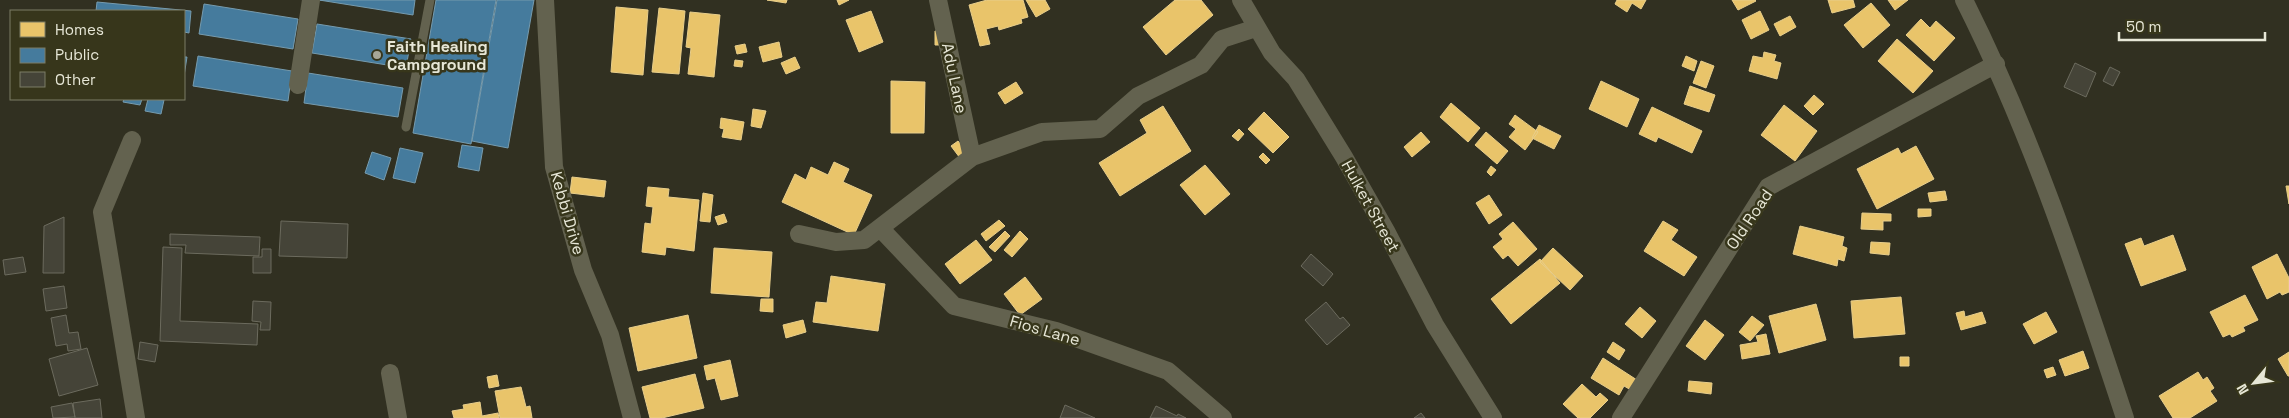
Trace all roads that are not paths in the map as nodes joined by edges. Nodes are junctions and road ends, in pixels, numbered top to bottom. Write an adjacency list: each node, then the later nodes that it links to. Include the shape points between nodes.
1 (311, 0): 9 (street)
2 (430, 0): 10 (lane)
3 (545, 0): 18 (street, Kebbi Drive, via 554,166 584,270 610,335)
4 (938, 0): 12 (street, Adu Lane)
5 (1241, 0): 7 (street, Hulket Street)
6 (1964, 0): 8 (street)
7 (1256, 28): 12 (street, via 1222,39 1201,65 1138,96 1100,129 1042,132); 20 (street, Hulket Street, via 1272,53 1296,79 1344,157 1435,325)
8 (1996, 64): 21 (street, Old Road, via 1768,186); 22 (street, via 2068,242)
9 (298, 85)
10 (406, 127)
11 (132, 140): 16 (street, via 102,212)
12 (972, 156): 13 (street)
13 (880, 228): 14 (street, via 864,240 836,242); 19 (street, Fios Lane, via 954,306 1056,331 1168,371)
14 (799, 234)
15 (390, 373): 17 (street)
16 (136, 418)
17 (398, 418)
18 (632, 418)
19 (1222, 418)
20 (1493, 418)
21 (1621, 418)
22 (2125, 418)

